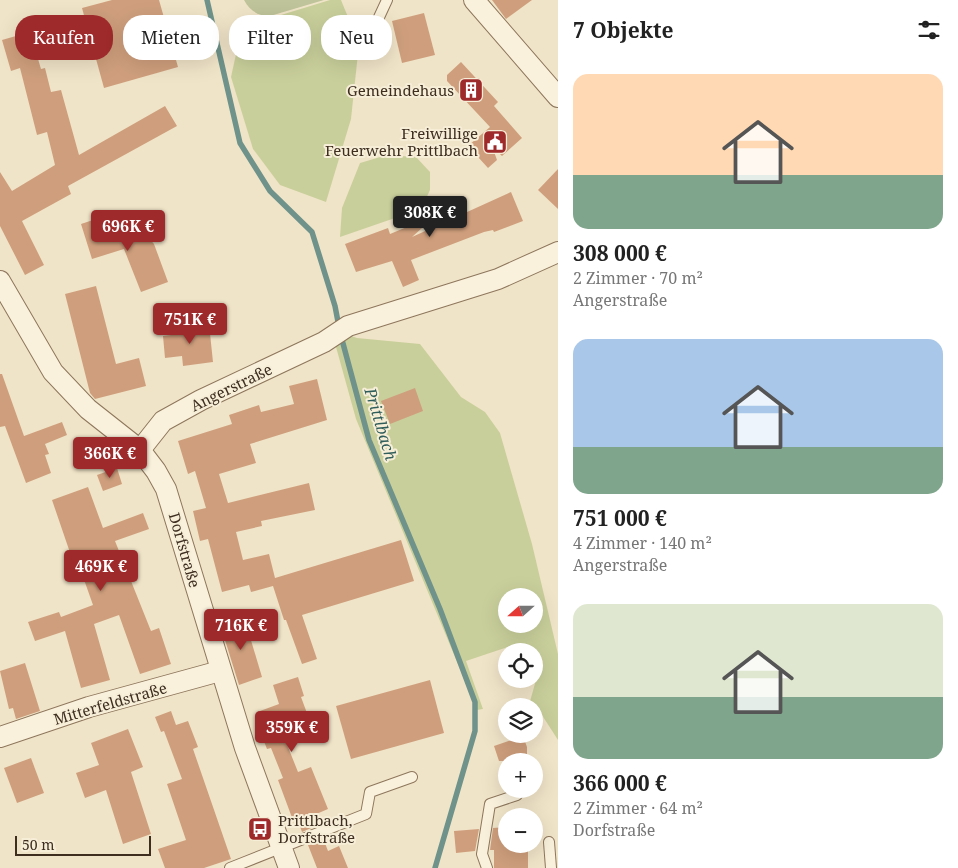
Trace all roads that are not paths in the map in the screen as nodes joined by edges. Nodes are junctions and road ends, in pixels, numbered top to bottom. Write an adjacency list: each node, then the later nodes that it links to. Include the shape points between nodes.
1 (388, 0): 3 (lane)
2 (474, 0): 4 (street)
3 (381, 15)
4 (558, 97)
5 (558, 252): 7 (street, Angerstraße, via 498,279 348,326 163,421)
6 (0, 281): 7 (street, Dorfstraße, via 29,334 66,388)
7 (140, 450): 8 (street, Dorfstraße, via 156,471 171,502)
8 (220, 671): 9 (street, Mitterfeldstraße, via 89,707); 13 (street, Dorfstraße)
9 (0, 737)
10 (412, 777): 13 (lane, via 370,792 366,814)
11 (506, 798): 16 (lane, via 490,804 482,854)
12 (548, 842): 17 (lane)
13 (281, 849): 14 (lane); 15 (street, Dorfstraße)
14 (230, 868)
15 (289, 868)
16 (487, 868)
17 (551, 868)

